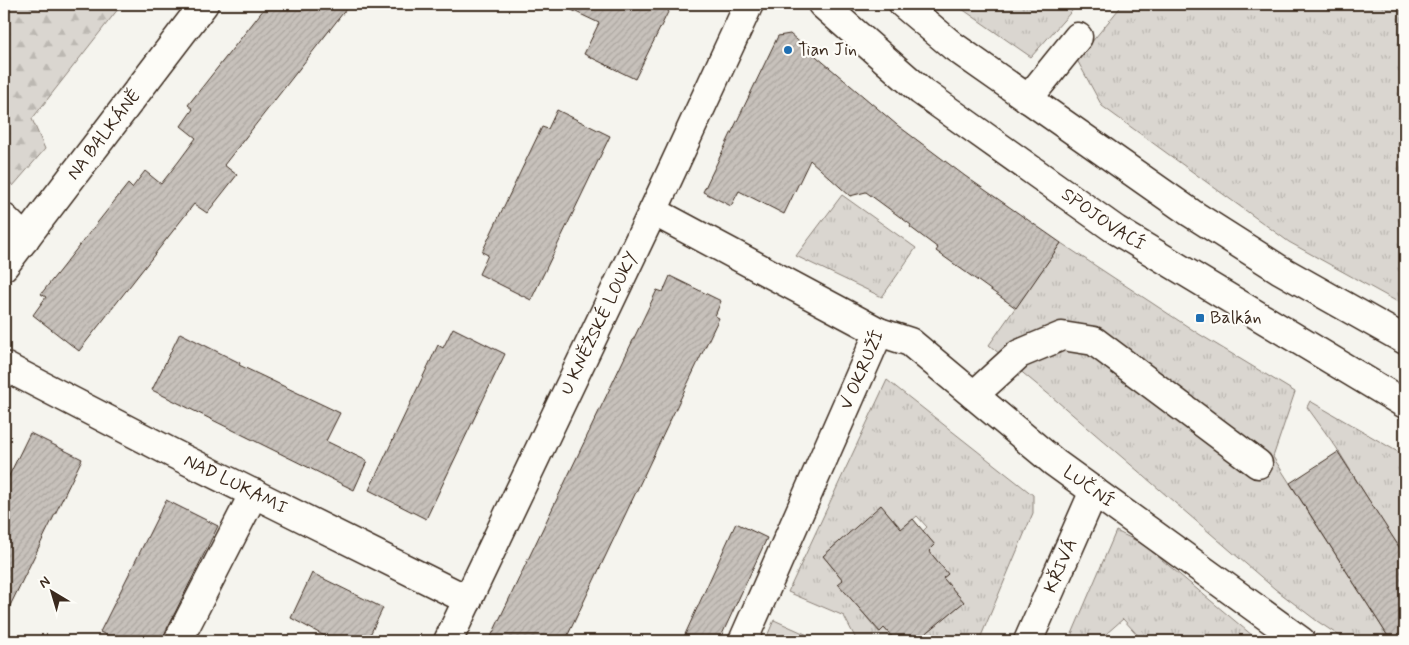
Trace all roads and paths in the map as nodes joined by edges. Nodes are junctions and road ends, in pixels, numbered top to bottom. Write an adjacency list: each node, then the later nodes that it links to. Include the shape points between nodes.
1 (204, 4): 9 (street, NA BALKÁNĚ)
2 (749, 4): 7 (street, U KNĚŽSKÉ LOUKY)
3 (822, 4): 15 (street, SPOJOVACÍ, via 921,91 1116,230)
4 (903, 4): 6 (street, via 953,46)
5 (1078, 38): 6 (street)
6 (1028, 99): 12 (street, via 1239,244)
7 (653, 211): 11 (street, V OKRUŽÍ); 19 (street, U KNĚŽSKÉ LOUKY)
8 (4, 218): 9 (street)
9 (25, 239): 10 (street, NA BALKÁNĚ)
10 (4, 266)
11 (879, 332): 14 (street, LUČNÍ, via 910,342); 22 (street, V OKRUŽÍ)
12 (1405, 340)
13 (4, 366): 18 (street, NAD LUKAMI)
14 (974, 395): 16 (street, via 1019,354 1062,336 1094,341); 17 (street, LUČNÍ, via 1055,463)
15 (1405, 404)
16 (1258, 464)
17 (1094, 490): 23 (street, KŘIVÁ); 24 (street, LUČNÍ)
18 (254, 493): 19 (street, NAD LUKAMI); 20 (street)
19 (468, 600): 21 (street, U KNĚŽSKÉ LOUKY)
20 (178, 641)
21 (448, 641)
22 (743, 641)
23 (1028, 641)
24 (1301, 641)

